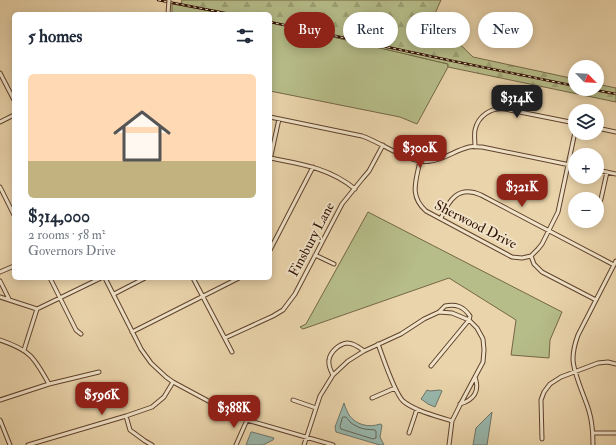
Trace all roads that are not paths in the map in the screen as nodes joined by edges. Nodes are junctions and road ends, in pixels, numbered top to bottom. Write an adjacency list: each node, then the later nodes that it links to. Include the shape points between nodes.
1 (169, 0): 2 (street, bridge)
2 (168, 12)
3 (0, 73): 4 (street)
4 (12, 96)
5 (12, 116): 8 (street)
6 (272, 117): 7 (street)
7 (279, 118): 12 (street, via 362,136); 14 (street)
8 (0, 122)
9 (568, 122): 13 (street, via 500,108 489,111 482,117 475,132)
10 (604, 129): 11 (street)
11 (616, 132)
12 (383, 145): 16 (street, via 408,158); 23 (street, Finsbury Lane, via 369,171)
13 (475, 147): 16 (street, via 433,161); 17 (street)
14 (272, 149)
15 (272, 158): 18 (street)
16 (420, 161): 26 (street, Sherwood Drive, via 415,185 417,201 426,211)
17 (568, 165): 27 (street, Sherwood Drive, via 558,212)
18 (313, 167): 23 (street, via 336,176); 28 (street)
19 (604, 171): 20 (street)
20 (607, 172): 21 (street); 24 (street)
21 (616, 174)
22 (0, 187): 25 (street)
23 (355, 189): 29 (street, Finsbury Lane, via 342,204)
24 (603, 192)
25 (12, 212)
26 (441, 218): 27 (street, via 453,198 471,192); 30 (street, Sherwood Drive, via 512,257)
27 (549, 230): 30 (street, Sherwood Drive, via 540,247); 31 (street)
28 (272, 246)
29 (315, 255): 32 (street); 53 (street, Finsbury Lane, via 295,294 283,310)
30 (531, 256): 47 (street, via 534,264 542,272)
31 (615, 263): 47 (street)
32 (334, 264)
33 (12, 267): 34 (street)
34 (0, 272)
35 (51, 280): 45 (street)
36 (97, 280): 45 (street)
37 (106, 280): 42 (street)
38 (141, 280): 42 (street)
39 (194, 280): 44 (street)
40 (235, 280): 44 (street)
41 (0, 281): 46 (street)
42 (114, 294): 51 (street)
43 (0, 296): 46 (street)
44 (202, 296): 51 (street); 53 (street)
45 (60, 298): 48 (street); 52 (street, via 76,330)
46 (9, 299): 48 (street)
47 (596, 300): 61 (street, via 574,347)
48 (37, 309): 56 (street)
49 (439, 312): 50 (street, via 452,313); 50 (street, via 444,306 453,305 467,311); 55 (street)
50 (469, 320): 60 (street); 64 (street, via 483,339 483,362)
51 (132, 332): 65 (street, via 151,363)
52 (81, 334)
53 (224, 338): 58 (street)
54 (0, 340): 56 (street)
55 (378, 344): 57 (street); 67 (street)
56 (24, 350): 66 (street, via 36,362)
57 (364, 350): 63 (street); 63 (street, via 354,344 340,345 329,360 329,368)
58 (232, 352)
59 (616, 364): 61 (street, via 598,363)
60 (431, 366)
61 (575, 371): 79 (street, via 590,412); 82 (street, via 550,384 540,400)
62 (99, 372): 66 (street)
63 (333, 375): 72 (street)
64 (475, 377): 71 (street); 71 (street, via 476,392 469,401)
65 (173, 382): 74 (street, via 164,397 152,407); 76 (street)
66 (49, 384): 69 (street)
67 (395, 388): 68 (street); 73 (street, via 403,400)
68 (372, 398)
69 (0, 400)
70 (293, 400): 72 (street)
71 (460, 405): 77 (street)
72 (316, 408): 81 (street)
73 (417, 409): 77 (street); 78 (street)
74 (126, 416): 84 (street); 85 (street, via 130,430)
75 (0, 420): 83 (street)
76 (247, 420): 81 (street); 86 (street)
77 (452, 421): 89 (street)
78 (409, 433)
79 (592, 433): 80 (street); 90 (street)
80 (616, 433)
81 (306, 437): 87 (street); 88 (street)
82 (542, 439)
83 (10, 445)
84 (28, 445)
85 (152, 445)
86 (236, 445)
87 (304, 445)
88 (333, 445)
89 (448, 445)
90 (593, 445)

